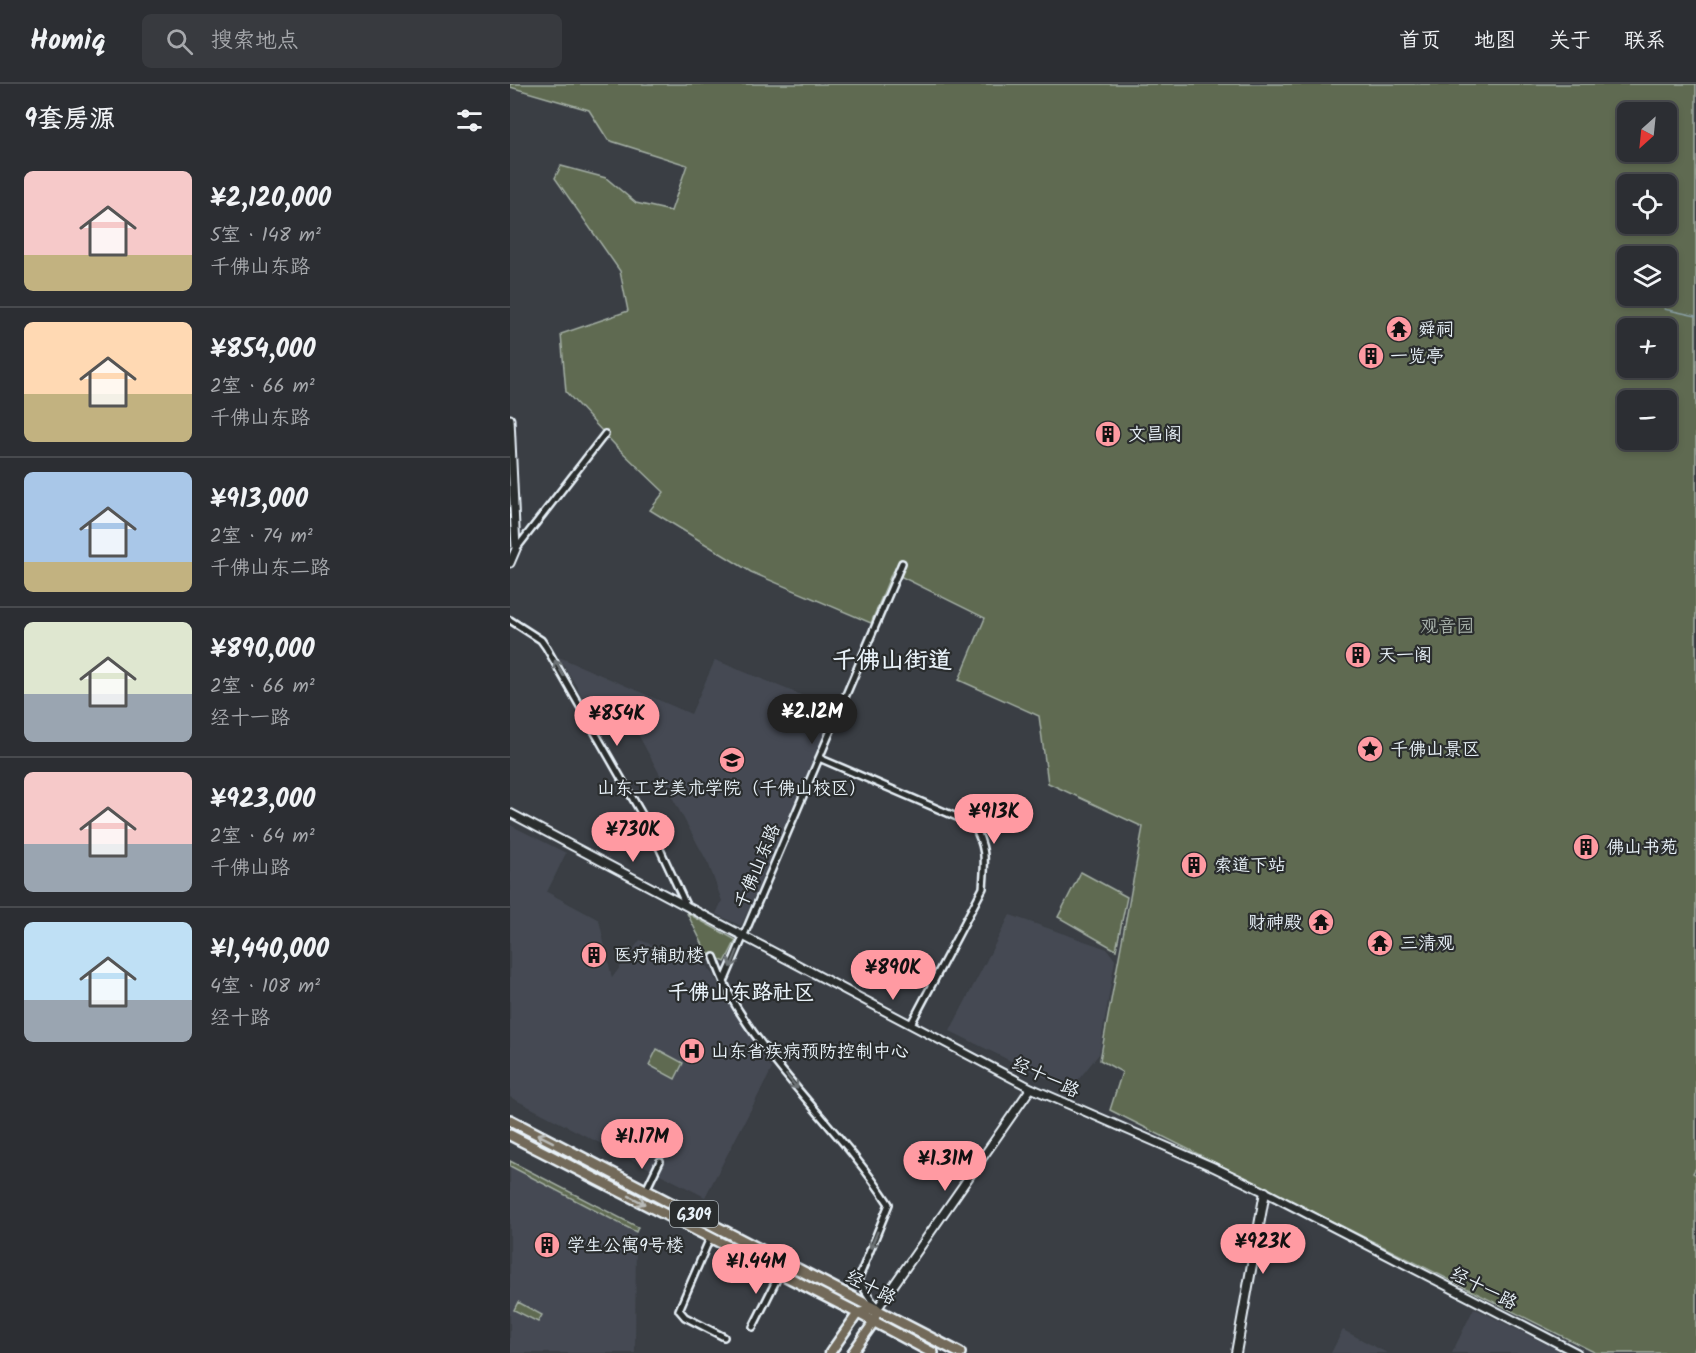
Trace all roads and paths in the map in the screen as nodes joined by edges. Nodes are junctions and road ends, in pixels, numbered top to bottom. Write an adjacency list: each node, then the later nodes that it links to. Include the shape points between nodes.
1 (510, 419): 3 (street)
2 (605, 434): 3 (street)
3 (516, 549): 4 (street)
4 (510, 563)
5 (902, 563): 7 (street, 千佛山东路)
6 (510, 620): 9 (street, one-way to 6, via 652,832 546,647)
7 (819, 758): 10 (street, 千佛山东路); 13 (street, via 973,824 982,839 983,888)
8 (510, 813): 9 (street, 经十一路)
9 (686, 905): 10 (street, 经十一路)
10 (743, 935): 12 (street, 千佛山东路, one-way to 12); 13 (street, 经十一路)
11 (714, 957): 12 (street)
12 (724, 982): 22 (street, one-way to 22, via 738,1011 871,1176 889,1204 858,1280)
13 (911, 1024): 14 (street, 经十一路)
14 (1031, 1088): 19 (street, 经十一路); 22 (street)
15 (510, 1120): 18 (highway, 经十路 / G309, one-way to 15)
16 (510, 1135): 20 (highway, 经十路 / G309, one-way to 20)
17 (660, 1161): 18 (street)
18 (646, 1190): 22 (highway, 经十路 / G309)
19 (1265, 1192): 31 (main road); 32 (street, 经十一路)
20 (710, 1238): 21 (highway, 经十路 / G309); 26 (street, via 679,1310)
21 (780, 1273): 23 (highway, 经十路 / G309); 25 (street)
22 (877, 1309): 23 (main road); 24 (main road); 30 (highway, 经十路 / G309)
23 (858, 1313): 24 (highway, 经十路 / G309); 27 (main road)
24 (874, 1322): 28 (main road); 29 (highway, 经十路 / G309)
25 (753, 1327)
26 (724, 1337)
27 (830, 1353)
28 (852, 1353)
29 (933, 1353)
30 (960, 1353)
31 (1236, 1353)
32 (1577, 1353)

